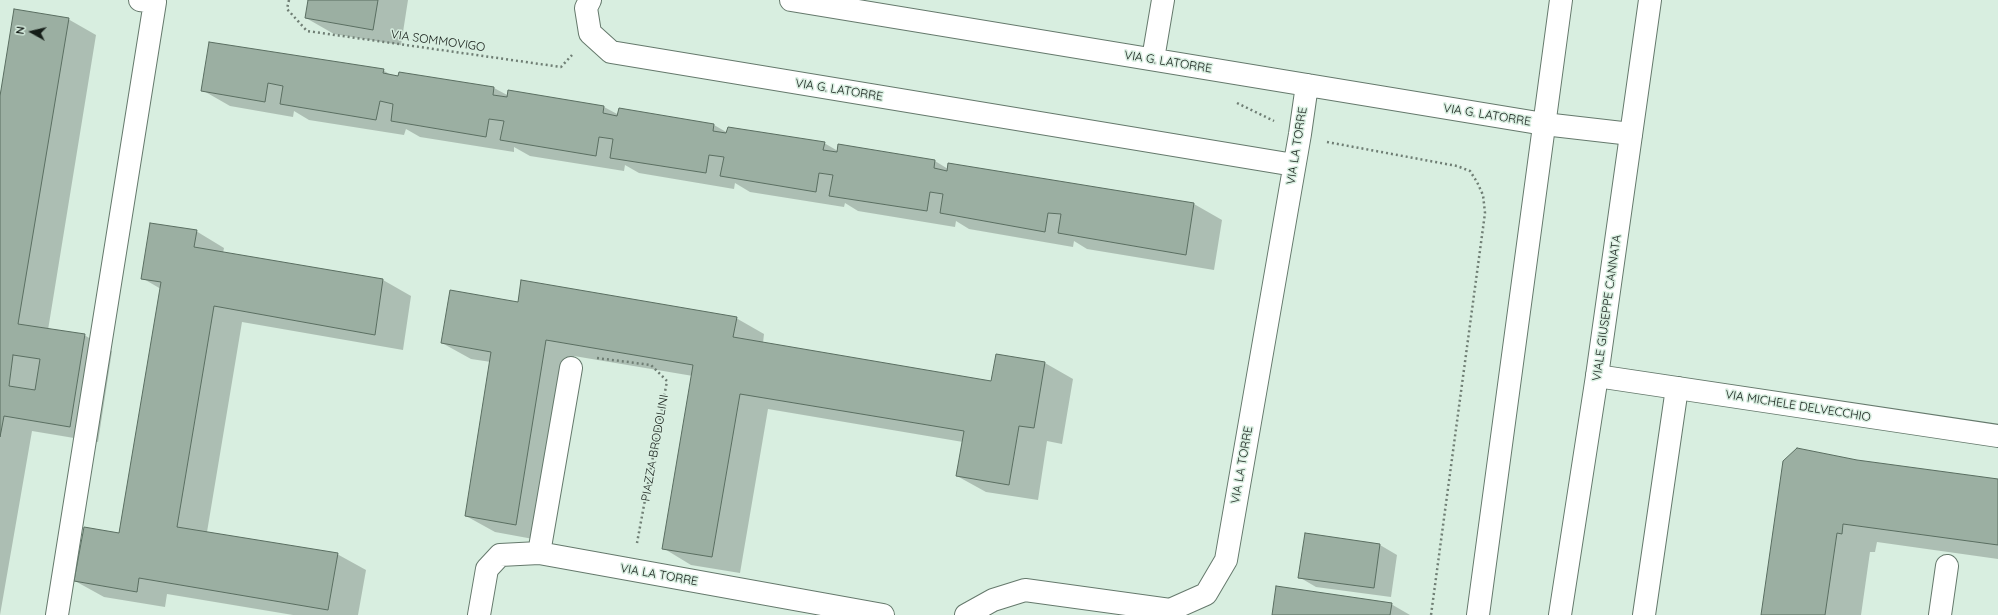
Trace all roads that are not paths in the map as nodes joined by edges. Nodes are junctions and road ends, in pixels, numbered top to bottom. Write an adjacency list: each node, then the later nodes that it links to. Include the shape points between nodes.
1 (140, 0): 19 (street, via 155,2)
2 (590, 0): 12 (street, VIA G. LATORRE, via 586,8 590,33 611,52)
3 (791, 0): 7 (street, VIA G. LATORRE)
4 (1163, 0): 8 (street)
5 (1561, 0): 10 (street)
6 (1650, 0): 11 (street, VIALE GIUSEPPE CANNATA)
7 (876, 7): 8 (street, VIA G. LATORRE)
8 (1152, 59): 9 (street, VIA G. LATORRE)
9 (1307, 85): 10 (street, VIA G. LATORRE); 12 (street, VIA LA TORRE)
10 (1544, 124): 11 (street, VIA G. LATORRE); 23 (street)
11 (1631, 134): 14 (street, VIALE GIUSEPPE CANNATA)
12 (1294, 165): 22 (street, VIA LA TORRE, via 1226,560 1206,594 1170,610 1025,590 993,600)
13 (571, 368): 17 (street)
14 (1597, 376): 15 (street, VIA MICHELE DELVECCHIO); 24 (street, VIALE GIUSEPPE CANNATA)
15 (1677, 388): 16 (street, VIA MICHELE DELVECCHIO); 25 (street)
16 (1998, 436)
17 (539, 553): 20 (street, VIA LA TORRE, via 500,555 487,569); 21 (street, VIA LA TORRE)
18 (1947, 566): 26 (street)
19 (56, 615)
20 (478, 615)
21 (883, 615)
22 (966, 615)
23 (1478, 615)
24 (1560, 615)
25 (1644, 615)
26 (1940, 615)

